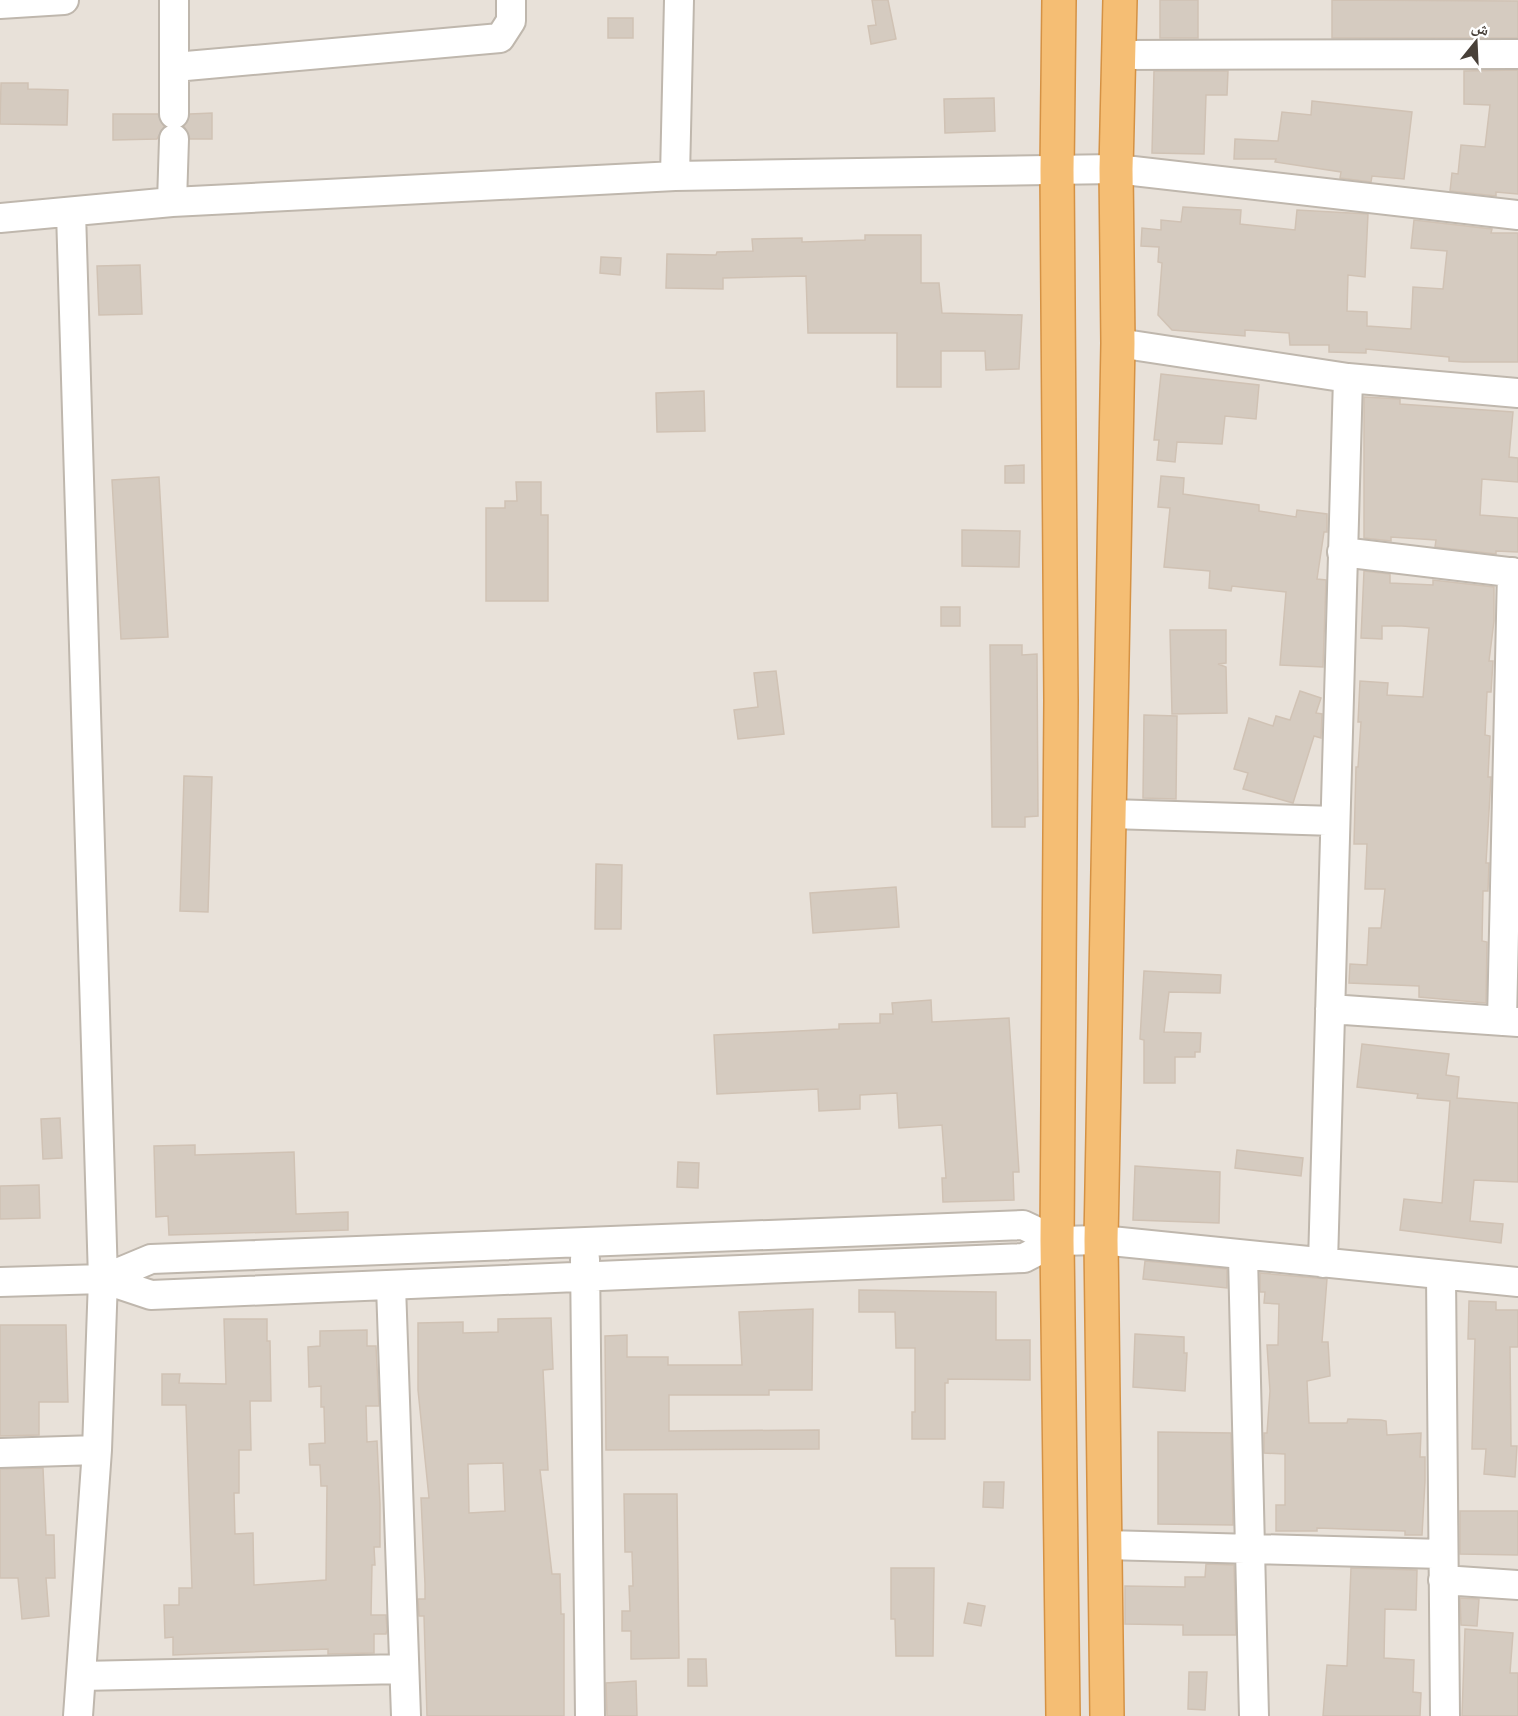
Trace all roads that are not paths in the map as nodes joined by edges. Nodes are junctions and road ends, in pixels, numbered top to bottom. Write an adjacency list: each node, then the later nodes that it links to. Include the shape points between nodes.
1 (64, 0): 7 (street)
2 (174, 0): 10 (street)
3 (511, 0): 10 (street, via 511,21 500,38)
4 (679, 0): 13 (street)
5 (1059, 0): 12 (highway)
6 (1120, 0): 9 (highway)
7 (0, 4)
8 (1518, 54): 9 (street)
9 (1119, 55): 11 (highway)
10 (175, 67): 14 (street)
11 (1116, 169): 12 (street); 16 (street); 18 (highway)
12 (1057, 170): 13 (street); 28 (highway, via 1061,700)
13 (675, 176): 14 (street)
14 (172, 202): 15 (street)
15 (71, 212): 17 (street); 34 (street)
16 (1518, 215)
17 (0, 218)
18 (1118, 344): 19 (street); 23 (highway)
19 (1348, 378): 20 (street); 21 (street)
20 (1518, 393)
21 (1342, 552): 22 (street); 24 (street)
22 (1515, 572): 26 (street)
23 (1111, 814): 24 (street); 27 (highway)
24 (1335, 821): 25 (street)
25 (1330, 1009): 26 (street); 31 (street)
26 (1510, 1022)
27 (1101, 1240): 28 (street); 30 (street); 40 (highway)
28 (1057, 1241): 29 (street, via 1023,1225); 33 (street, via 1024,1258); 49 (highway)
29 (584, 1242): 33 (street); 34 (street, via 151,1259)
30 (1243, 1256): 31 (street); 41 (street)
31 (1323, 1263): 32 (street)
32 (1441, 1275): 36 (street); 42 (street)
33 (585, 1277): 37 (street); 48 (street)
34 (103, 1279): 35 (street); 37 (street, via 152,1296); 38 (street)
35 (0, 1282)
36 (1518, 1282)
37 (392, 1286): 44 (street)
38 (97, 1450): 39 (street); 45 (street)
39 (0, 1453)
40 (1106, 1545): 41 (street); 50 (highway)
41 (1250, 1549): 42 (street); 51 (street)
42 (1443, 1567): 43 (street); 52 (street)
43 (1518, 1585)
44 (404, 1669): 45 (street); 47 (street)
45 (81, 1676): 46 (street)
46 (78, 1716)
47 (406, 1716)
48 (590, 1716)
49 (1063, 1716)
50 (1107, 1716)
51 (1254, 1716)
52 (1444, 1716)

